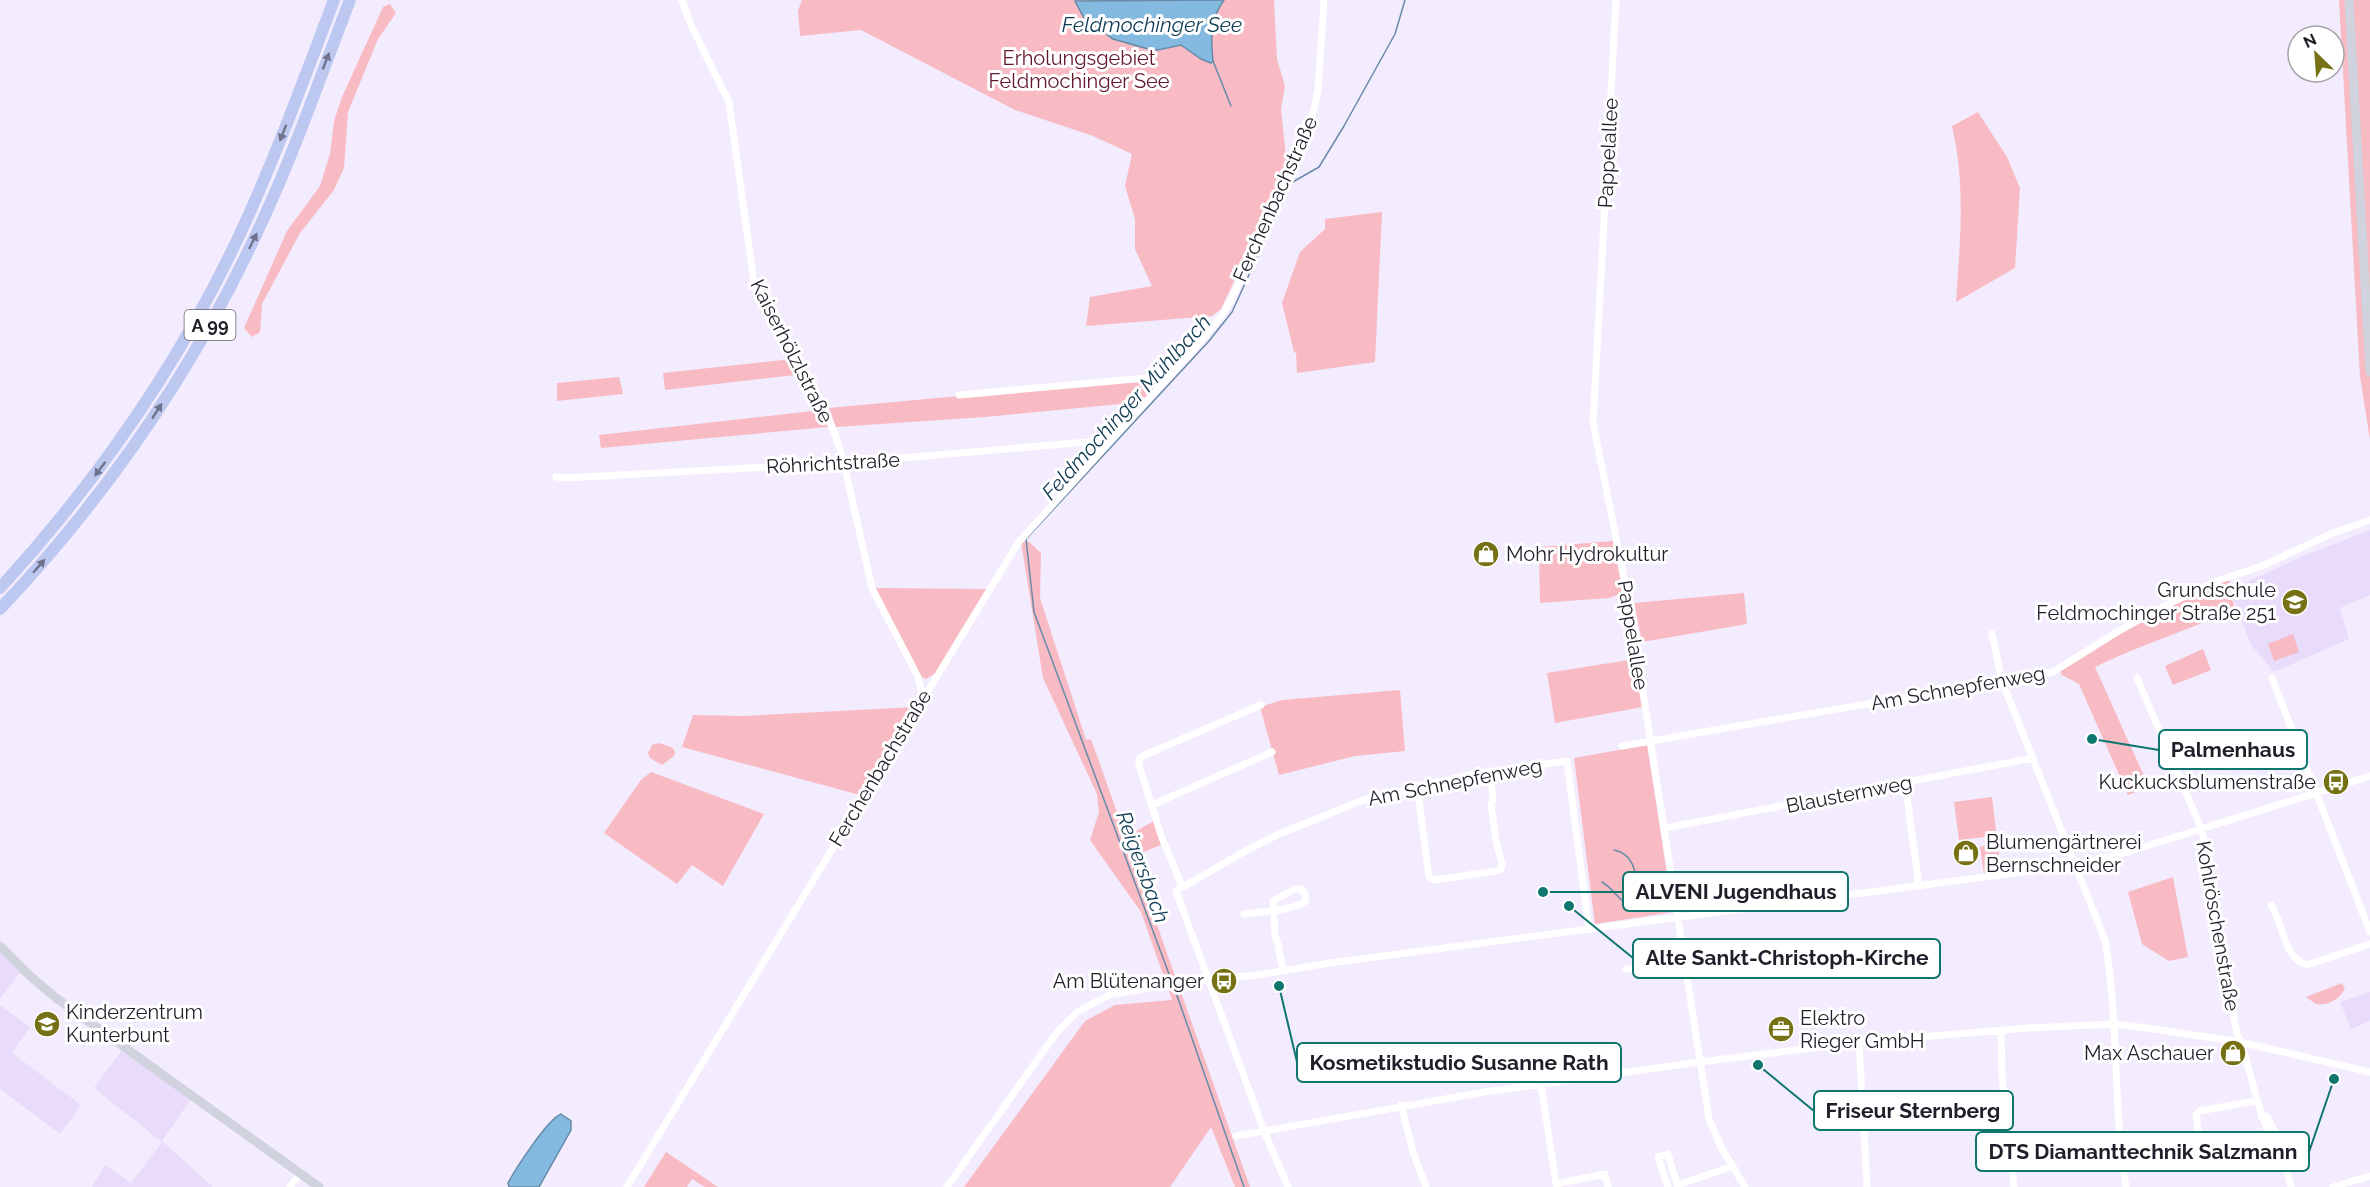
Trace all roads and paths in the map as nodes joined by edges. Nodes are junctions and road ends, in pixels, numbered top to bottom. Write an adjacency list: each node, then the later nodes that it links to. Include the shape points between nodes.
1 (334, 0): 14 (highway, A 99, one-way to 14, via 252,209 200,314 109,456)
2 (350, 0): 15 (highway, A 99, one-way to 2, via 110,480 210,324 266,214)
3 (682, 0): 11 (street, Kaiserhölzlstraße, via 729,102 754,283 820,400)
4 (1324, 0): 8 (street, Ferchenbachstraße, via 1316,106 1305,139 1222,315)
5 (1616, 0): 24 (street, Pappelallee, via 1593,423 1629,602)
6 (2349, 0): 7 (street)
7 (2370, 372)
8 (1168, 376): 9 (street); 10 (street, Ferchenbachstraße)
9 (959, 395)
10 (1110, 440): 11 (street, Röhrichtstraße); 21 (street, Ferchenbachstraße, via 1018,543)
11 (844, 463): 12 (street, Röhrichtstraße); 19 (street, Kaiserhölzlstraße, via 872,588)
12 (556, 477)
13 (2370, 520): 20 (street, Am Schnepfenweg, via 2168,604 2058,669)
14 (0, 588)
15 (0, 609)
16 (1992, 634): 20 (street)
17 (2137, 678): 35 (street, Kohlröschenstraße)
18 (2272, 678): 32 (street)
19 (920, 681): 21 (street); 22 (street, Kaiserhölzlstraße)
20 (2002, 681): 24 (street, Am Schnepfenweg); 27 (street)
21 (932, 682): 22 (street, Ferchenbachstraße)
22 (923, 698): 72 (street, Ferchenbachstraße)
23 (1261, 705): 33 (street, via 1139,759)
24 (1650, 741): 25 (street, Am Schnepfenweg); 34 (street, Pappelallee)
25 (1622, 746)
26 (1272, 752): 33 (street)
27 (2033, 758): 30 (street, Blausternweg); 36 (street)
28 (1490, 771): 31 (street, Am Schnepfenweg); 31 (street, via 1496,841 1502,864 1496,871 1435,880 1429,876); 43 (street, Am Schnepfenweg, via 1567,761)
29 (2370, 776): 32 (street)
30 (1905, 782): 34 (street, Blausternweg); 38 (street)
31 (1417, 786): 37 (street, Am Schnepfenweg, via 1312,819)
32 (2318, 792): 35 (street); 44 (street)
33 (1152, 805): 37 (street)
34 (1665, 828): 42 (street, Pappelallee)
35 (2201, 828): 36 (street); 54 (street, Kohlröschenstraße, via 2211,866 2209,886 2217,935)
36 (2076, 865): 38 (street); 51 (street, via 2104,935)
37 (1182, 886): 50 (street, via 1176,891)
38 (1919, 886): 42 (street)
39 (2271, 905): 45 (street, via 2297,962 2307,965)
40 (1271, 910): 40 (street, via 1272,901 1295,889 1305,894 1306,900 1299,906); 41 (street); 49 (street)
41 (1244, 914)
42 (1678, 918): 43 (street); 47 (street, Pappelallee)
43 (1589, 930): 49 (street)
44 (2370, 932)
45 (2370, 944)
46 (0, 946): 66 (street, via 56,998)
47 (1685, 964): 48 (street); 55 (street, Pappelallee)
48 (1626, 969)
49 (1283, 970): 50 (street)
50 (1208, 980): 60 (street); 73 (street, via 1109,995 1077,1012 1057,1032)
51 (2115, 1024): 52 (street); 54 (street); 81 (street, via 2117,1116)
52 (2001, 1030): 53 (street); 80 (street)
53 (1859, 1042): 55 (street); 79 (street)
54 (2240, 1042): 56 (street); 58 (street, Kohlröschenstraße)
55 (1700, 1062): 57 (street); 65 (street, Pappelallee, via 1711,1128)
56 (2369, 1069)
57 (1540, 1084): 59 (street); 68 (street)
58 (2256, 1101): 63 (street, via 2199,1111 2196,1115); 82 (street, Kohlröschenstraße, via 2268,1131 2275,1132)
59 (1401, 1105): 60 (street); 75 (street)
60 (1264, 1131): 61 (street); 74 (street)
61 (1236, 1136)
62 (2220, 1147): 63 (street)
63 (2201, 1150): 64 (street)
64 (2186, 1152)
65 (1732, 1166): 69 (street); 78 (street, Pappelallee)
66 (300, 1173): 70 (street); 71 (street)
67 (2370, 1176): 83 (street)
68 (1557, 1186): 76 (street, via 1605,1174)
69 (1678, 1186): 77 (street, via 1668,1154 1658,1157)
70 (290, 1187)
71 (319, 1187)
72 (627, 1187)
73 (947, 1187)
74 (1288, 1187)
75 (1426, 1187)
76 (1608, 1187)
77 (1668, 1187)
78 (1745, 1187)
79 (1867, 1187)
80 (2014, 1187)
81 (2126, 1187)
82 (2291, 1187)
83 (2333, 1187)

